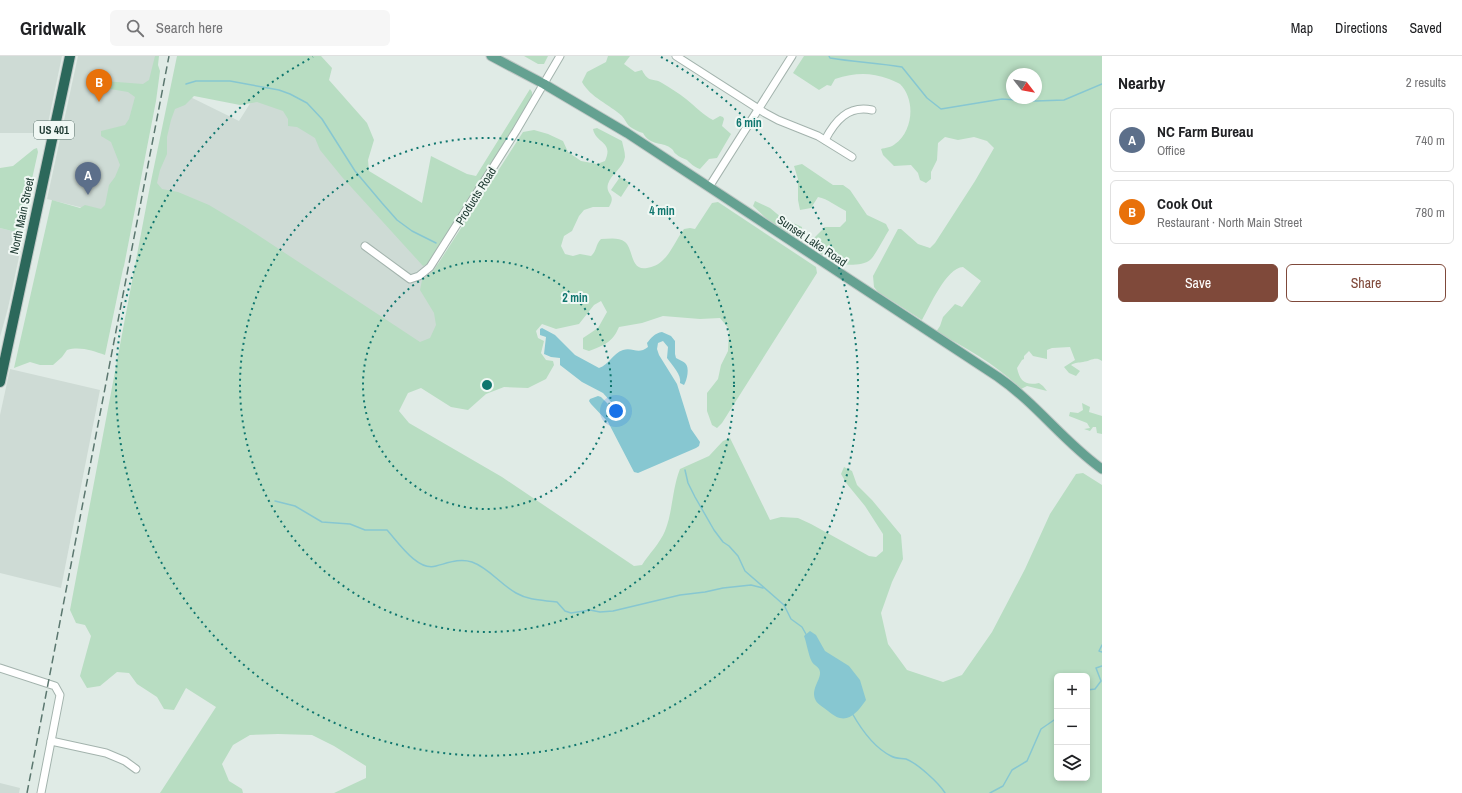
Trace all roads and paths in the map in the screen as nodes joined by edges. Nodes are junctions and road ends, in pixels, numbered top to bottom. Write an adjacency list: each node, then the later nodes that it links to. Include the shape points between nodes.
1 (70, 56): 13 (highway, North Main Street / US 401)
2 (491, 56): 6 (main road, Sunset Lake Road)
3 (560, 56): 6 (street, Products Road)
4 (676, 56): 7 (street)
5 (792, 56): 7 (street)
6 (544, 84): 11 (main road, Sunset Lake Road, via 627,133); 12 (street, Products Road, via 430,267 419,276 410,279)
7 (759, 109): 9 (street); 11 (street)
8 (872, 110): 9 (street, via 857,108 849,112 834,125)
9 (824, 140): 10 (street)
10 (852, 157)
11 (710, 187): 14 (main road, Sunset Lake Road, via 1005,382 1077,450)
12 (365, 246)
13 (0, 382)
14 (1102, 469)
15 (0, 668): 16 (street, via 48,683 58,690 60,696)
16 (51, 742): 17 (street, via 106,753); 18 (street)
17 (136, 769)
18 (41, 793)

